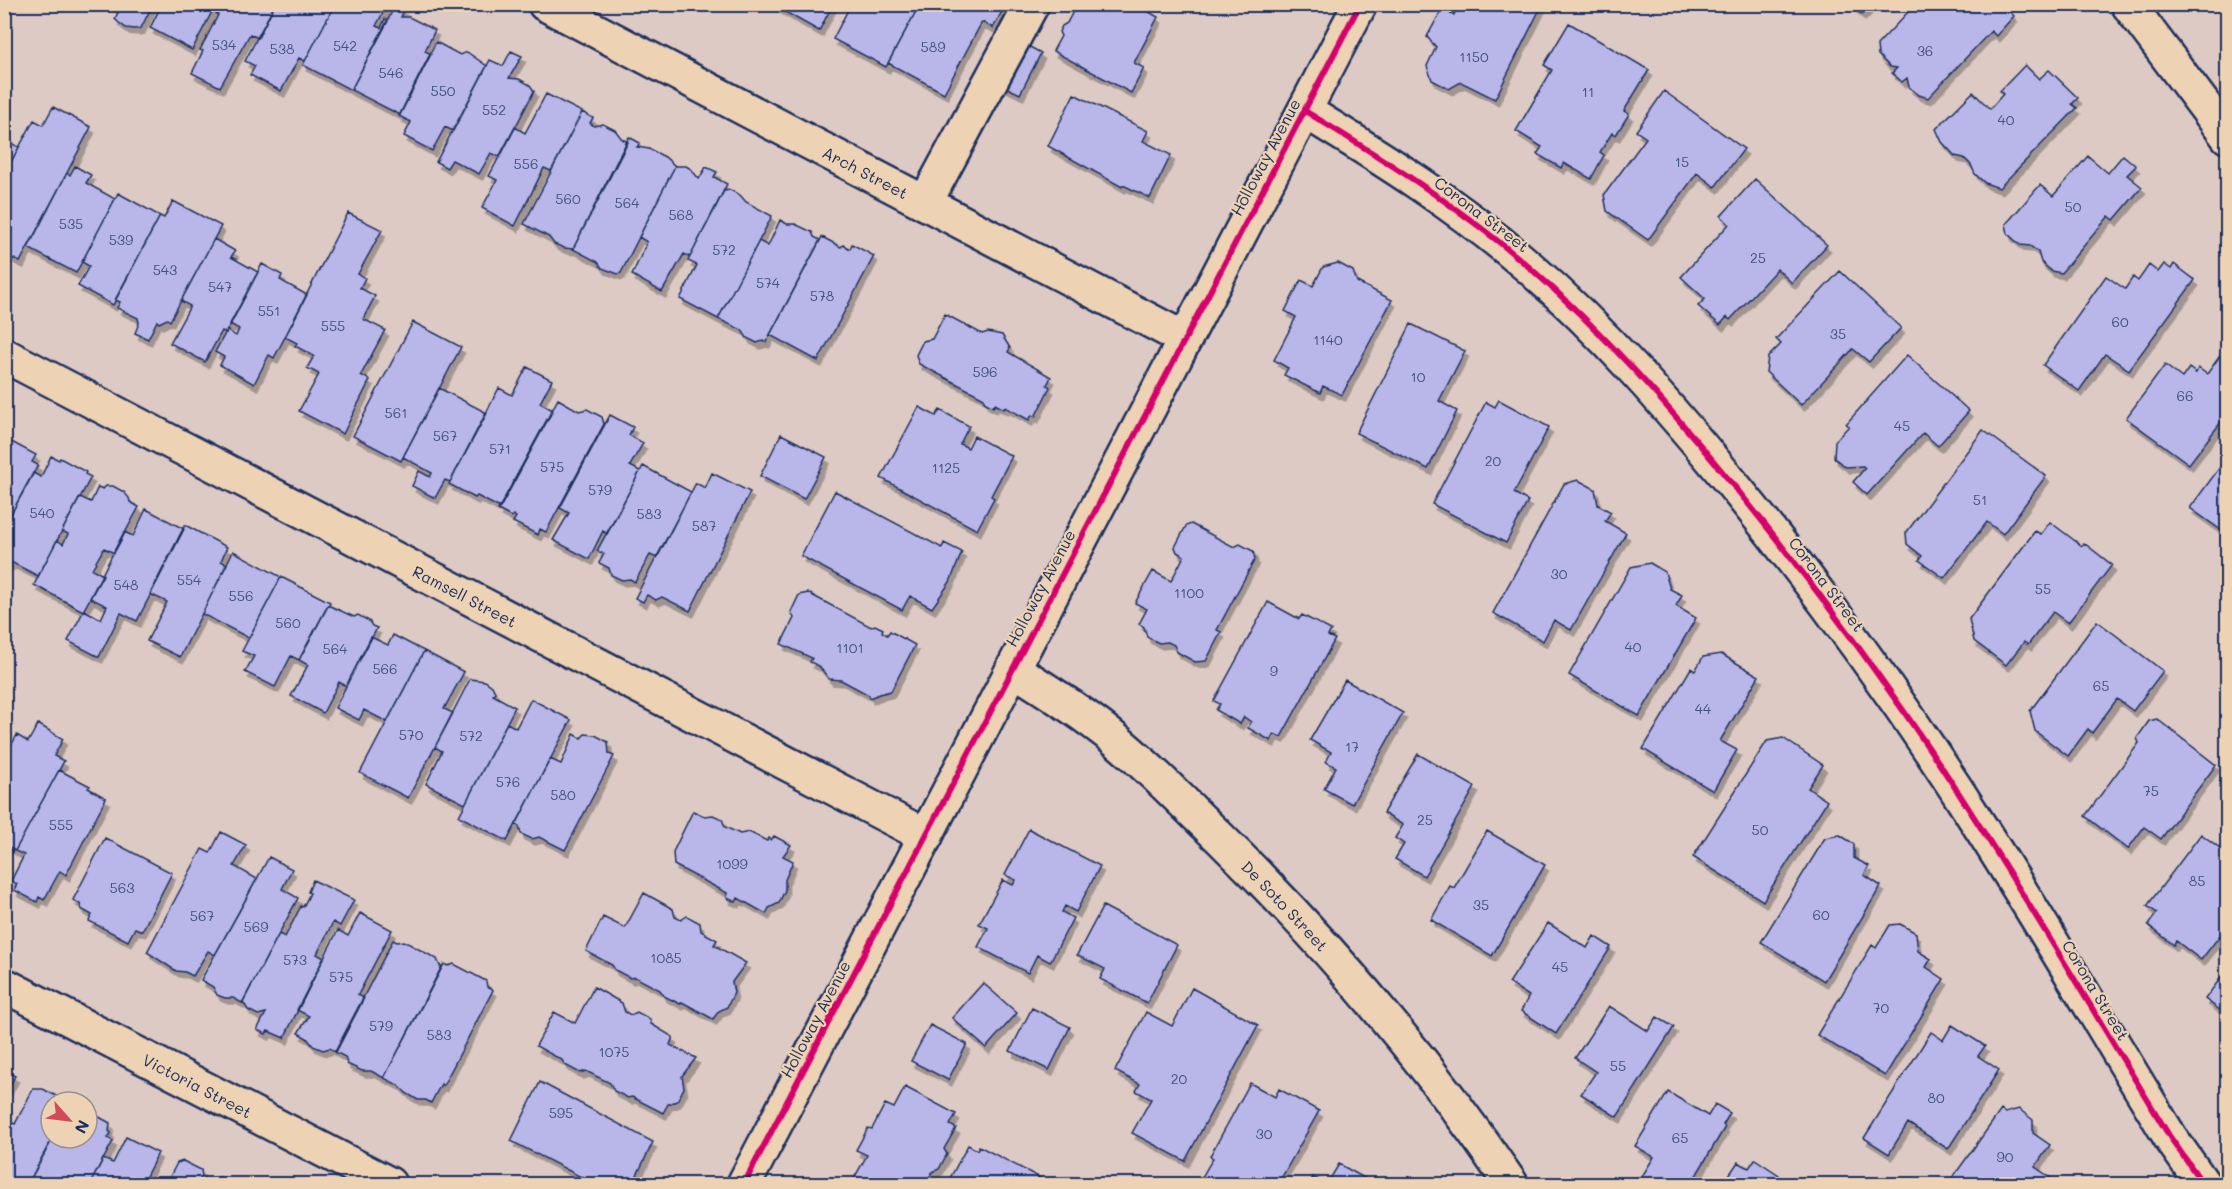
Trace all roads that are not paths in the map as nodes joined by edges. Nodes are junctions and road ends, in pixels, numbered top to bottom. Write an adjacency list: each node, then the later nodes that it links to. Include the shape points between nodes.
1 (545, 4): 7 (street, Arch Street)
2 (1032, 4): 7 (street)
3 (1360, 4): 5 (street, Holloway Avenue)
4 (2128, 4): 6 (street)
5 (1305, 111): 8 (street, Holloway Avenue); 16 (street, Corona Street, via 1433,193 1527,265 1609,342 1687,429 1840,622 1916,731 1980,826)
6 (2228, 137)
7 (925, 203): 8 (street, Arch Street)
8 (1185, 339): 10 (street, Holloway Avenue)
9 (4, 355): 11 (street, Ramsell Street)
10 (1013, 669): 11 (street, Holloway Avenue); 15 (street, De Soto Street, via 1062,699 1112,737 1260,878 1341,964 1420,1059)
11 (926, 836): 14 (street, Holloway Avenue)
12 (4, 985): 13 (street, Victoria Street)
13 (389, 1185)
14 (744, 1185)
15 (1511, 1185)
16 (2203, 1185)

